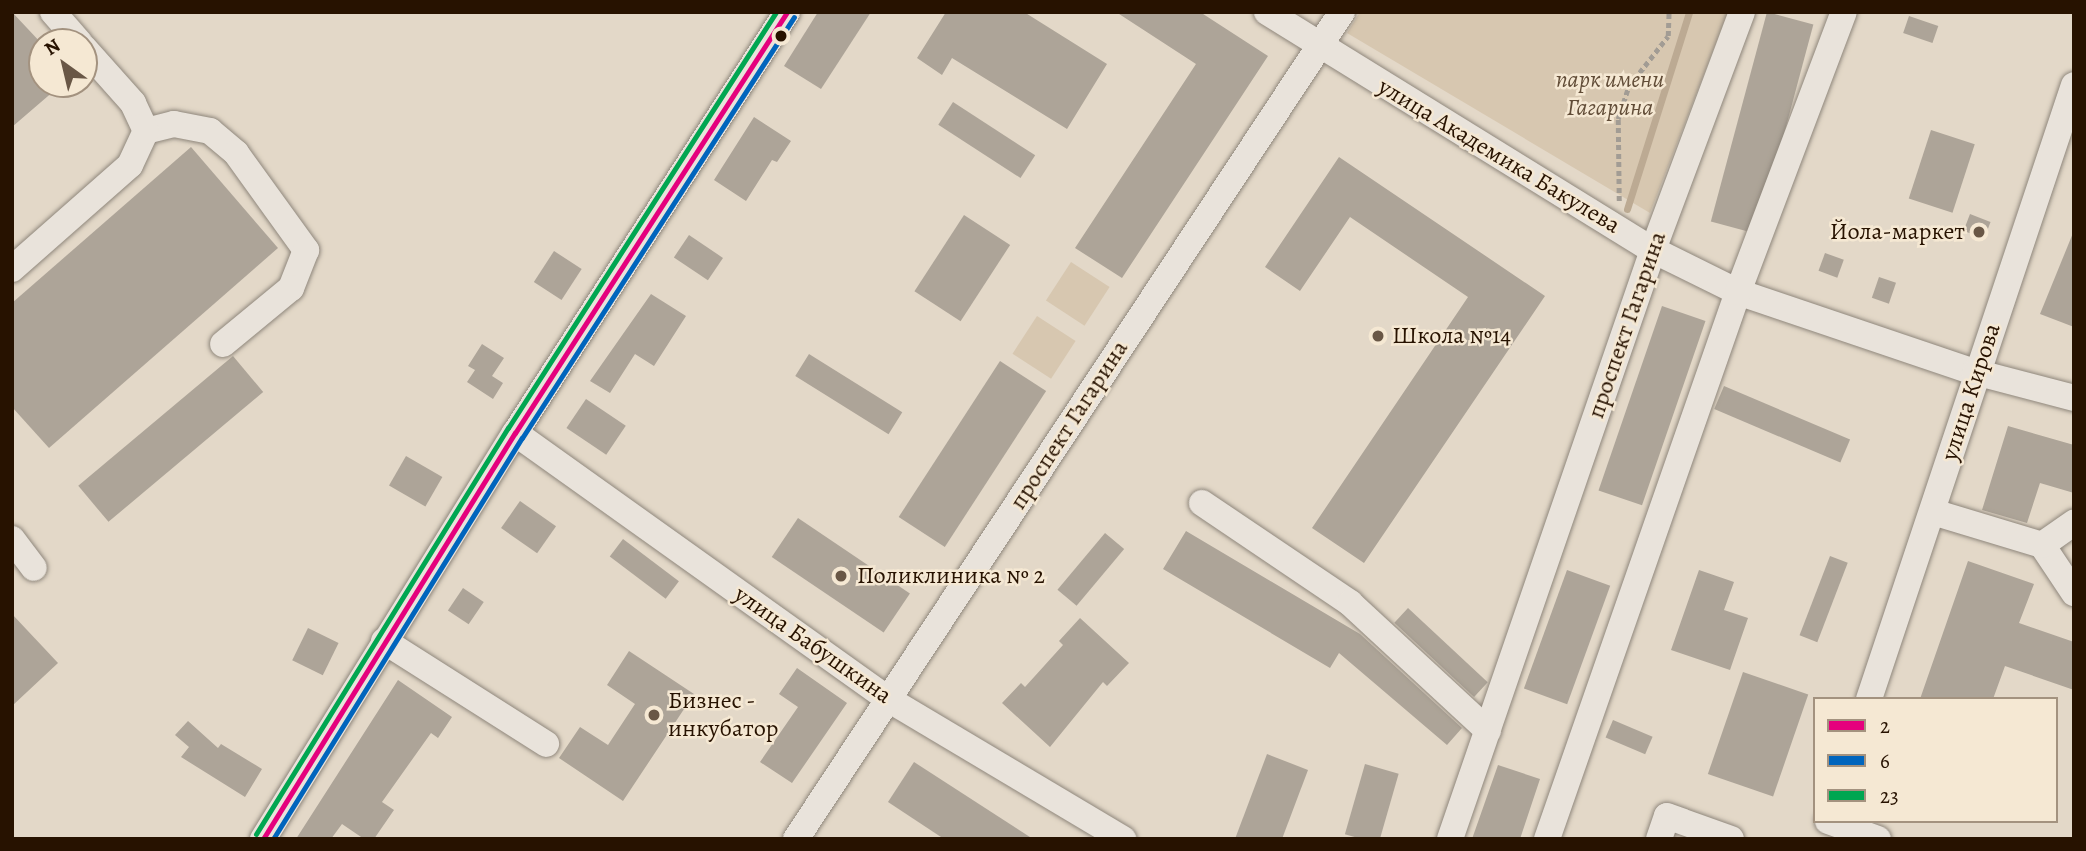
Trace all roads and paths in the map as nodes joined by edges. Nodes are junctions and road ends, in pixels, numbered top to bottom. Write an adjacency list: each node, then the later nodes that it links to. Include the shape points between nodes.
1 (53, 12): 8 (street)
2 (787, 12): 20 (street)
3 (1267, 12): 9 (street, улица Академика Бакулева)
4 (1342, 12): 9 (street, проспект Гагарина)
5 (1669, 12): 13 (path, via 1668,36 1629,86 1618,119)
6 (1742, 12): 14 (street, проспект Гагарина)
7 (1844, 12): 16 (street)
8 (67, 28)
9 (1320, 46): 13 (street, улица Академика Бакулева); 30 (street, проспект Гагарина)
10 (98, 63): 12 (street, via 133,103)
11 (2074, 85): 18 (street, улица Кирова)
12 (146, 131): 15 (street, via 130,165); 17 (street, via 174,124 210,131 236,153 306,250 291,288)
13 (1620, 230): 14 (street, улица Академика Бакулева)
14 (1653, 250): 16 (street, улица Академика Бакулева); 31 (street, проспект Гагарина)
15 (12, 269)
16 (1738, 292): 18 (street, улица Академика Бакулева); 38 (street)
17 (223, 344)
18 (1975, 372): 19 (street, улица Академика Бакулева); 22 (street, улица Кирова)
19 (2074, 398)
20 (515, 433): 28 (street); 30 (street, улица Бабушкина)
21 (1202, 503): 31 (street, via 1350,603)
22 (1933, 512): 25 (street); 29 (street, улица Кирова)
23 (2074, 523): 25 (street)
24 (12, 539): 26 (street)
25 (2042, 545): 27 (street)
26 (34, 568)
27 (2074, 593)
28 (384, 641): 32 (street); 34 (street)
29 (1870, 697)
30 (888, 699): 35 (street, проспект Гагарина); 36 (street, улица Бабушкина)
31 (1488, 731): 37 (street, проспект Гагарина)
32 (546, 744)
33 (1833, 823): 41 (street)
34 (263, 839)
35 (796, 839)
36 (1123, 839)
37 (1450, 839)
38 (1547, 839)
39 (1659, 839): 40 (street, via 1667,816)
40 (1731, 839)
41 (1878, 839)

